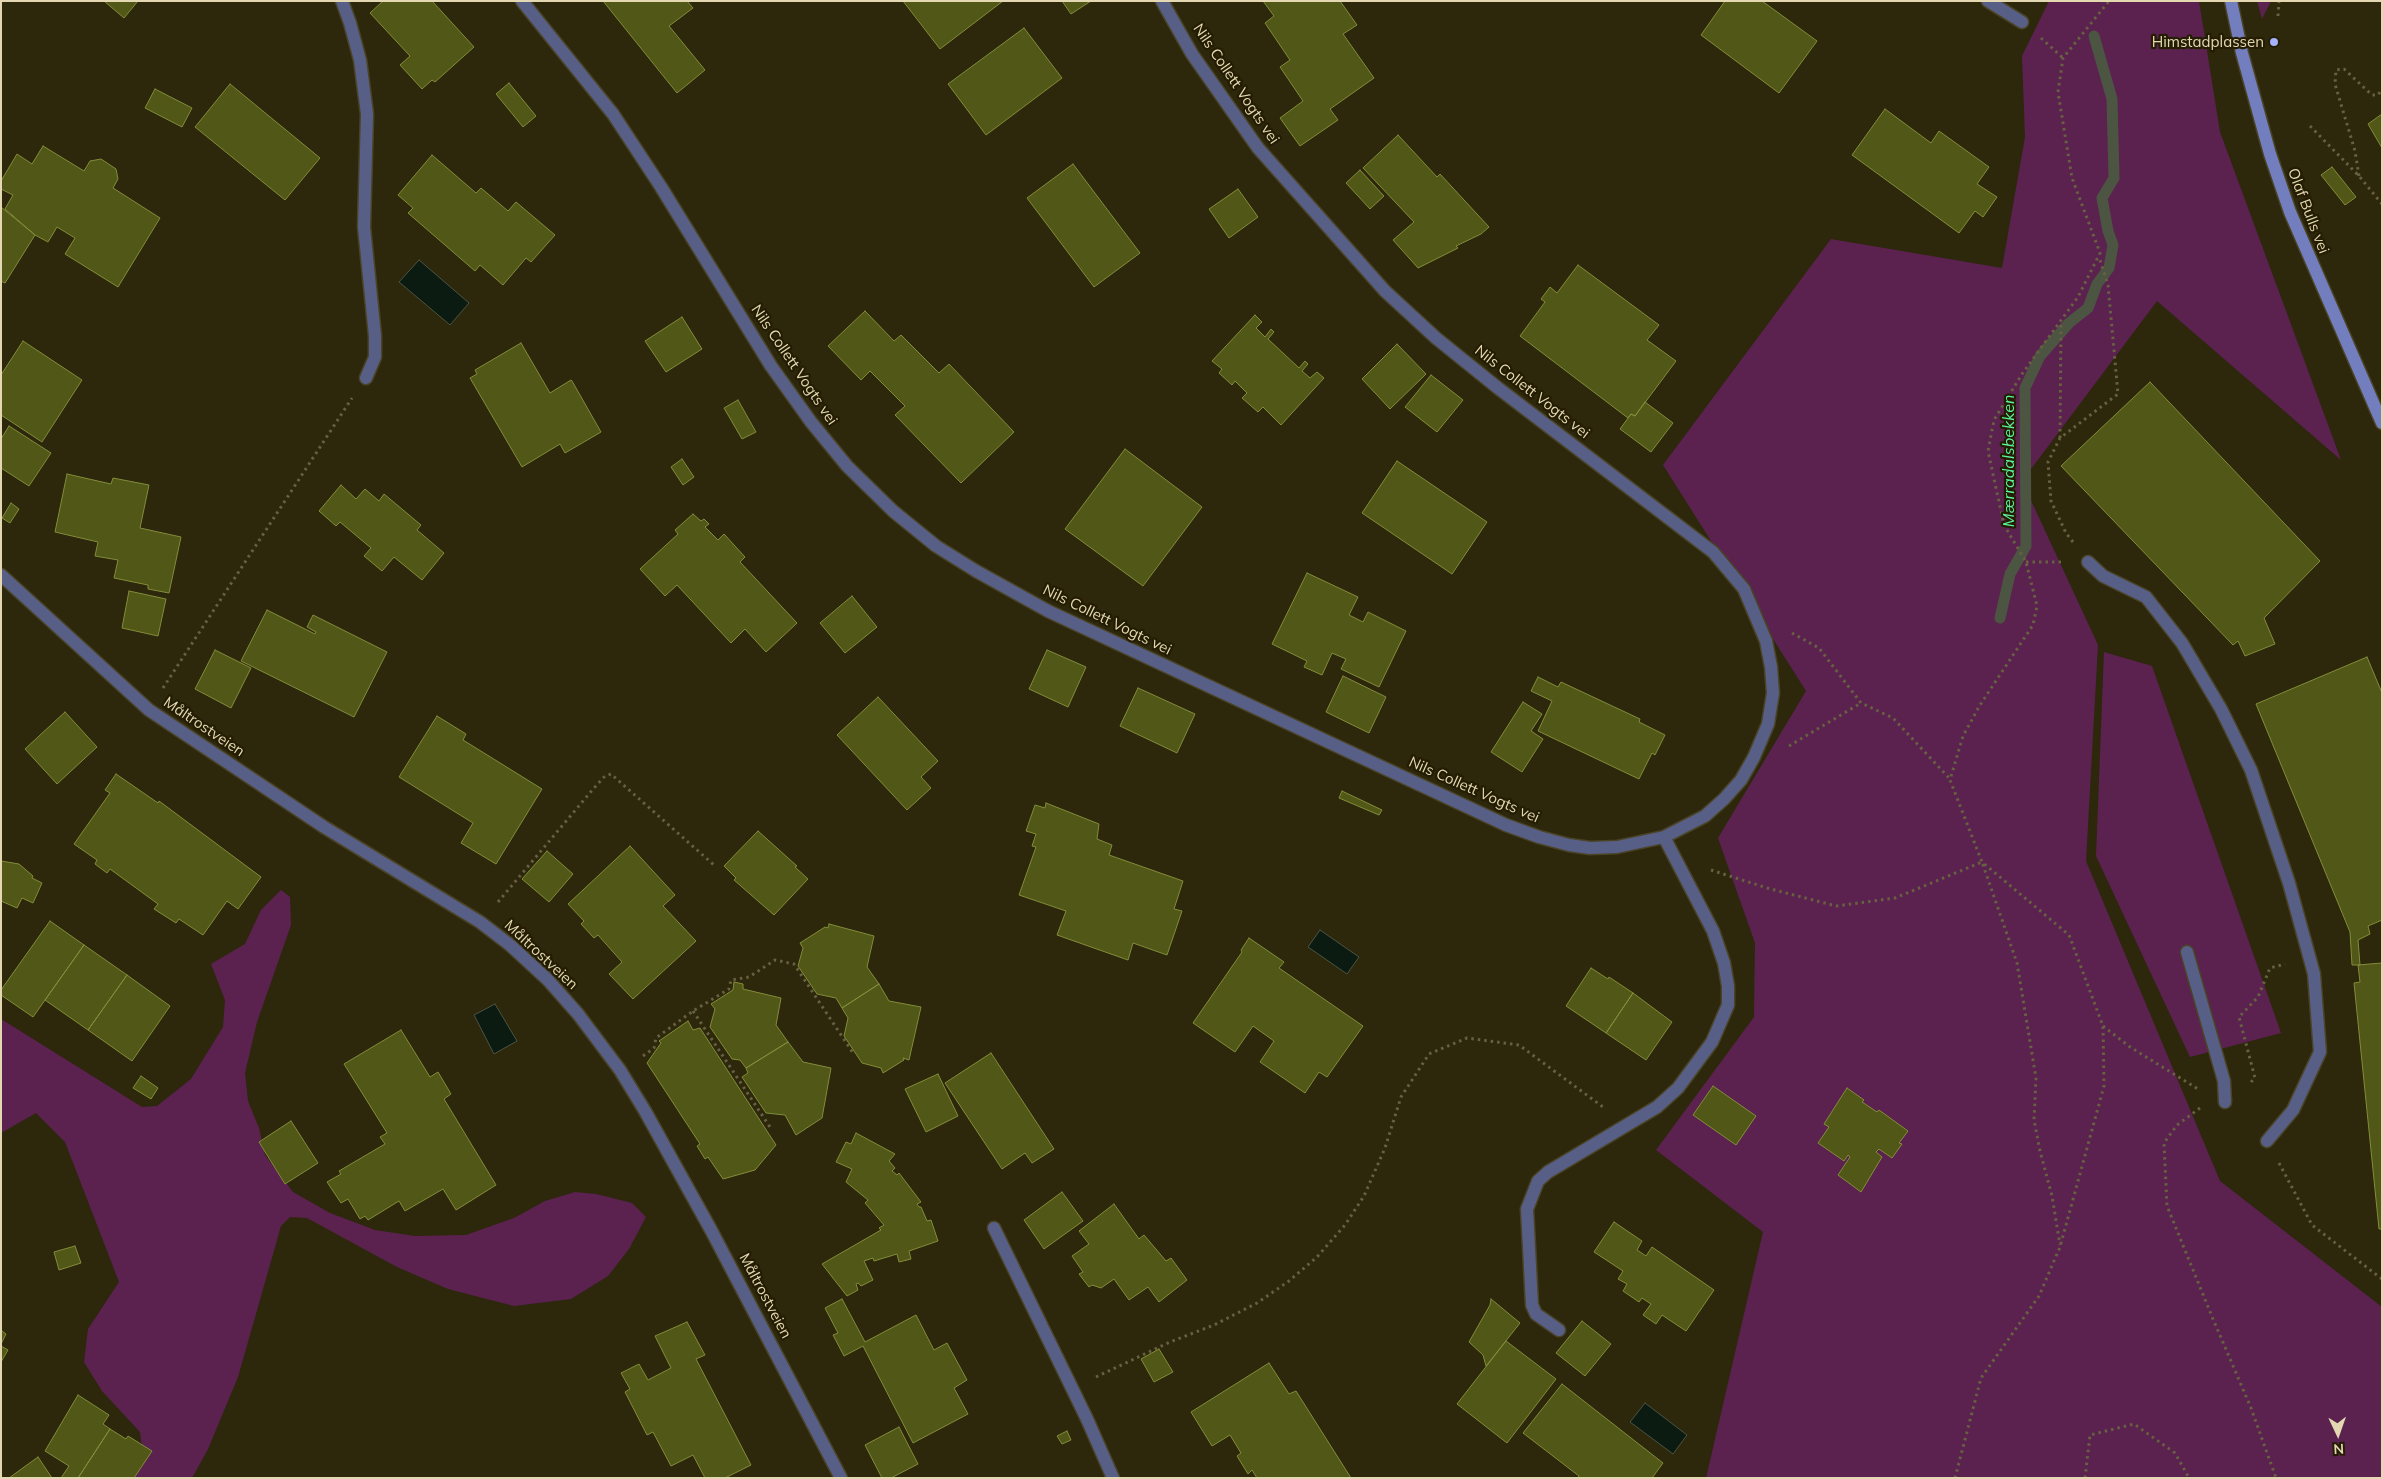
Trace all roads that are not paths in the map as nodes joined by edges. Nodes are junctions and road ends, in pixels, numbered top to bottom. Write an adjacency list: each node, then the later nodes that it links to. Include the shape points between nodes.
1 (342, 1): 7 (street, via 360,60 367,114 364,228 376,336 375,356)
2 (522, 1): 11 (street, Nils Collett Vogts vei, via 613,114 771,366 811,422 847,466 893,511 936,546 1048,611 1506,825 1546,839 1590,848 1617,847)
3 (1162, 1): 11 (street, Nils Collett Vogts vei, via 1192,54 1258,148 1385,291 1498,388 1713,552 1744,589 1766,641 1772,667 1773,693 1768,724 1741,780 1724,799 1705,816)
4 (1988, 1): 6 (street)
5 (2231, 1): 8 (street, Olaf Bulls vei, via 2253,93 2284,196)
6 (2022, 22)
7 (366, 378)
8 (2382, 423)
9 (2088, 562): 14 (street, via 2103,576 2146,597 2182,643 2221,709 2251,770 2289,883 2314,974 2320,1052 2292,1110)
10 (1, 575): 17 (street, Måltrostveien, via 149,710 324,827 480,922 548,980 620,1070 712,1230)
11 (1664, 837): 16 (street, via 1716,939 1724,963 1728,1005 1712,1042 1678,1088 1657,1107 1538,1181 1527,1209 1532,1306 1536,1314)
12 (2187, 952): 13 (street, via 2224,1082)
13 (2219, 1100)
14 (2267, 1140)
15 (994, 1228): 18 (street)
16 (1559, 1330)
17 (841, 1478)
18 (1113, 1478)

